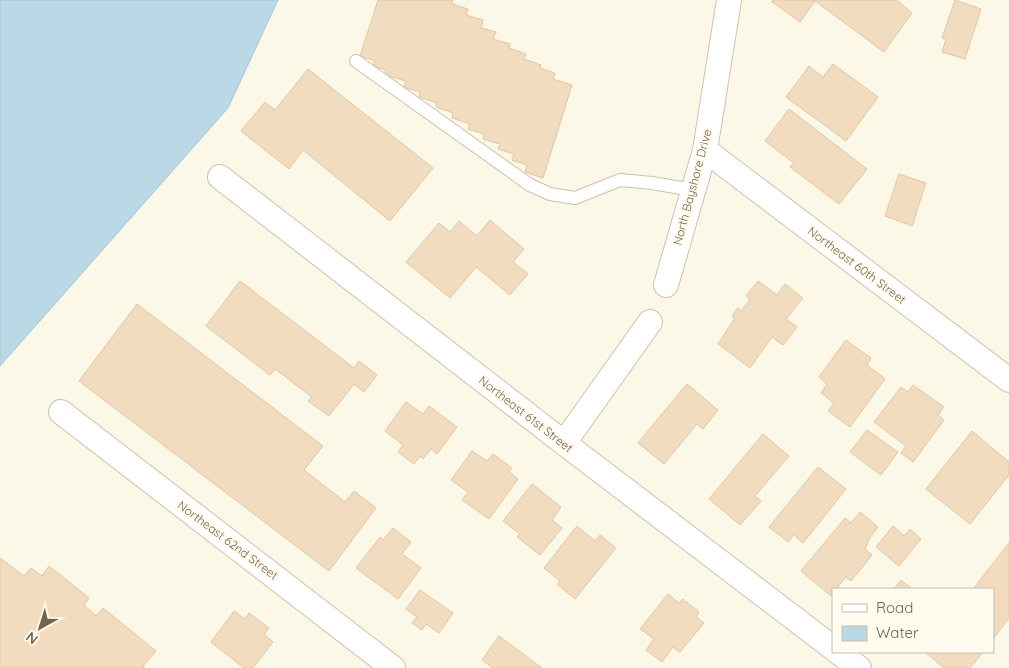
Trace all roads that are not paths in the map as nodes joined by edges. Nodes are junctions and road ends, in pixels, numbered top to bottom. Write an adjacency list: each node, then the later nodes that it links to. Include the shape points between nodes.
1 (729, 0): 3 (street, North Bayshore Drive)
2 (356, 60): 5 (lane, via 530,185 550,194 576,198 620,180)
3 (705, 150): 5 (street, North Bayshore Drive); 8 (street, Northeast 60th Street)
4 (220, 177): 10 (street, Northeast 61st Street)
5 (693, 190): 6 (street, North Bayshore Drive)
6 (666, 285)
7 (650, 322): 10 (street)
8 (1009, 380)
9 (61, 412): 13 (street, Northeast 62nd Street)
10 (564, 443): 11 (street, Northeast 61st Street)
11 (832, 647)
12 (839, 653): 14 (street)
13 (393, 668)
14 (859, 668)

